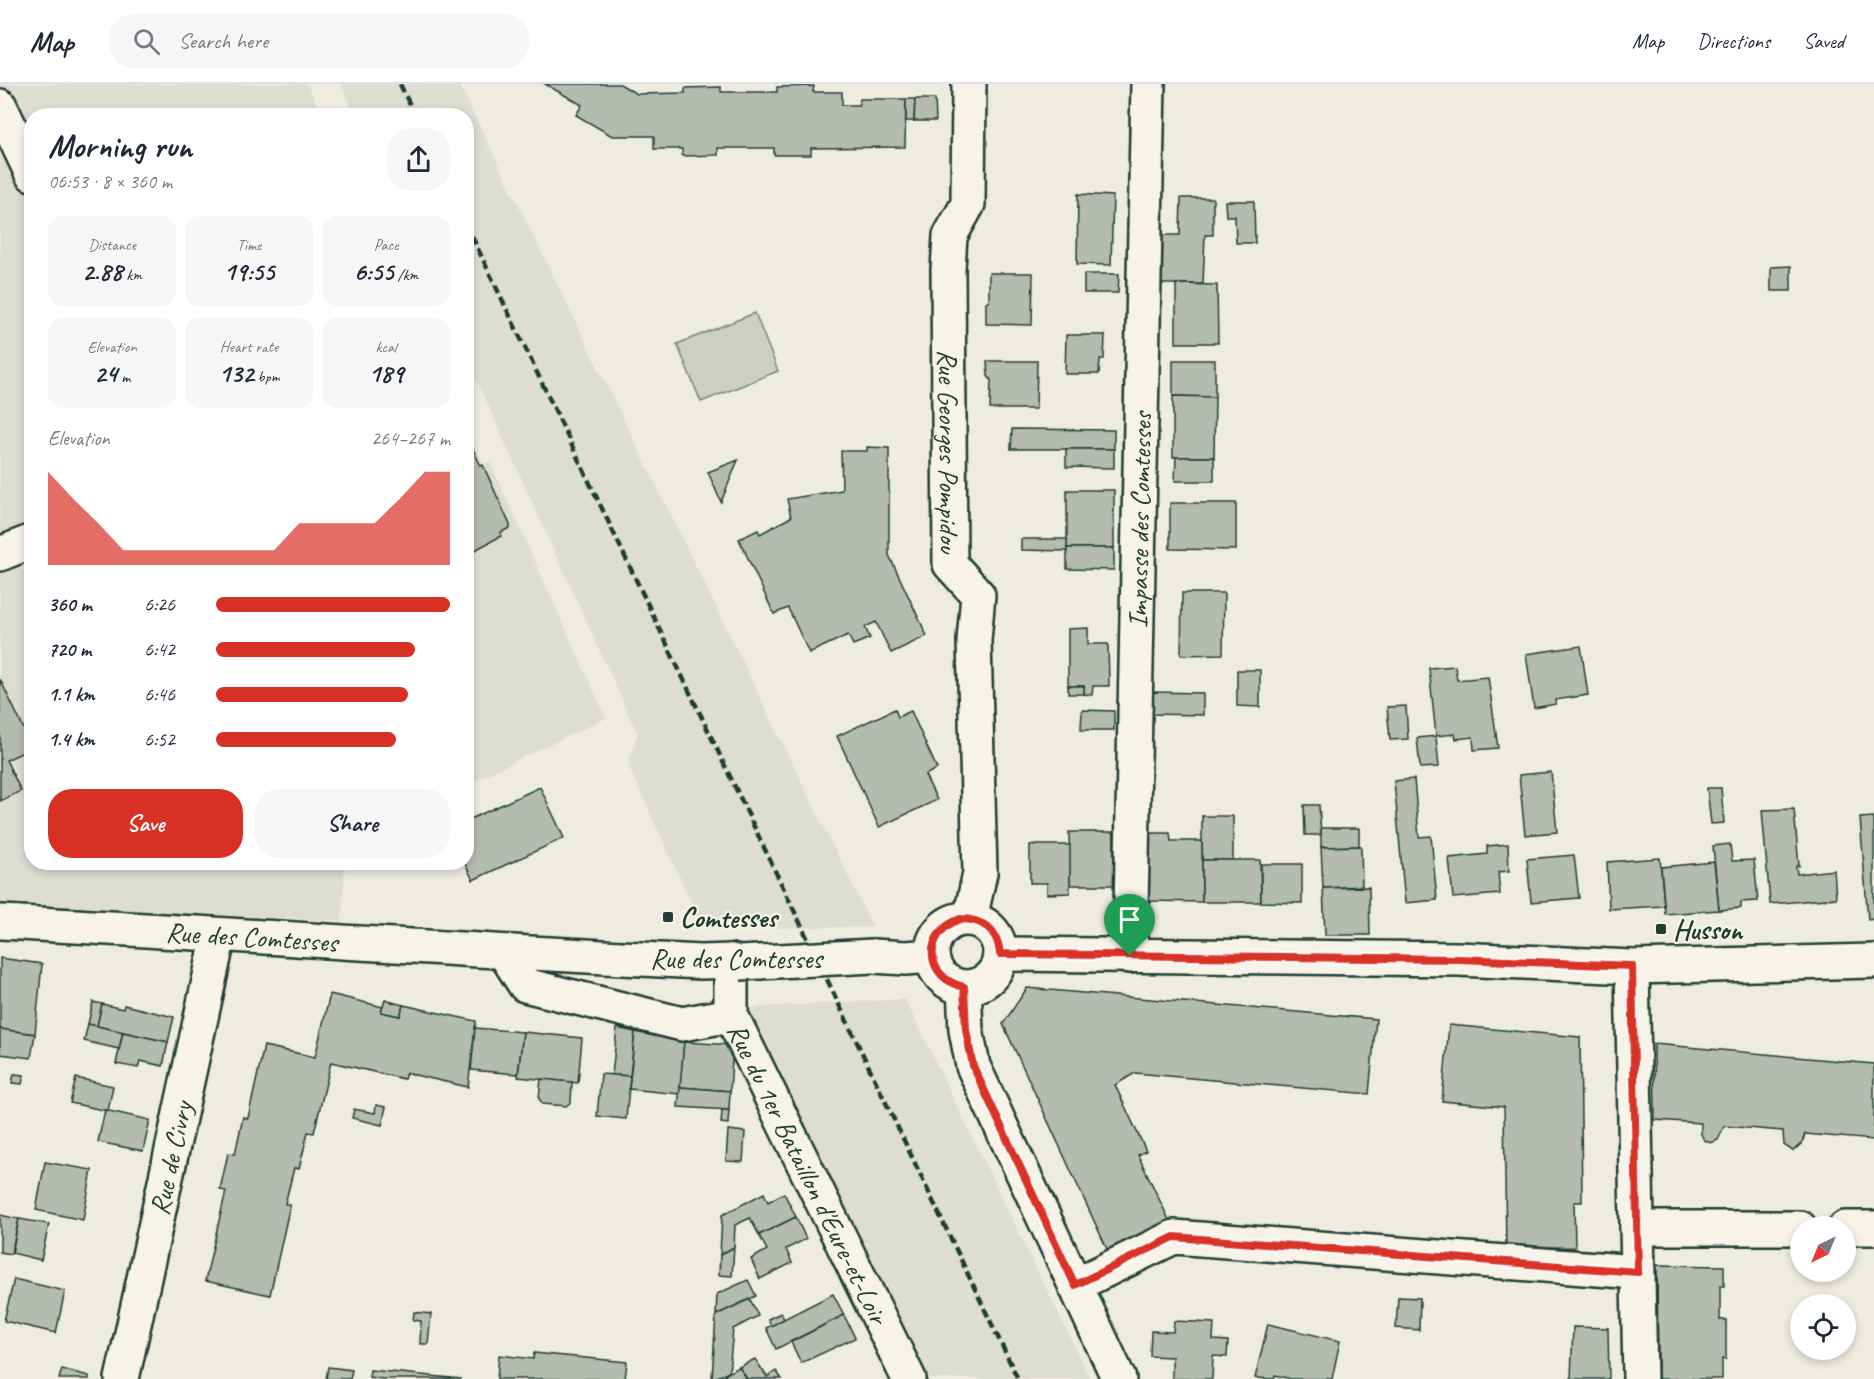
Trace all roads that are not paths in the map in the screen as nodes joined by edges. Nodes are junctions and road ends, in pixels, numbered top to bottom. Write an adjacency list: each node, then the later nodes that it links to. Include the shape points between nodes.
1 (969, 84): 7 (street, Rue Georges Pompidou, via 968,204 950,236 948,270 950,564 978,595 974,640 980,873)
2 (1148, 84): 13 (street, Impasse des Comtesses)
3 (0, 106): 4 (street)
4 (24, 157)
5 (24, 545): 6 (street)
6 (0, 554)
7 (970, 919): 11 (street, via 989,927); 12 (street, via 960,919 943,928)
8 (0, 922): 9 (street, Rue des Comtesses)
9 (219, 936): 10 (street, Rue des Comtesses); 25 (street, Rue de Civry)
10 (504, 952): 15 (street, Rue des Comtesses); 18 (street, Rue des Comtesses, via 525,986 682,1024)
11 (1000, 954): 13 (street); 17 (street, via 993,974 985,981)
12 (932, 956): 15 (street, Rue des Comtesses, bridge); 17 (street, via 940,974)
13 (1130, 956): 16 (street, via 1458,959)
14 (1874, 961): 16 (street)
15 (736, 962): 18 (street, Rue du 1er Bataillon d'Eure-et-Loir)
16 (1632, 966): 19 (street)
17 (964, 987): 24 (street, via 973,1066)
18 (731, 1015): 26 (street, Rue du 1er Bataillon d'Eure-et-Loir)
19 (1636, 1228): 20 (street); 23 (street)
20 (1790, 1228)
21 (1856, 1228): 22 (street)
22 (1874, 1228)
23 (1638, 1272): 24 (street, via 1174,1237); 28 (street)
24 (1075, 1285): 27 (street)
25 (122, 1379)
26 (909, 1379)
27 (1119, 1379)
28 (1640, 1379)

